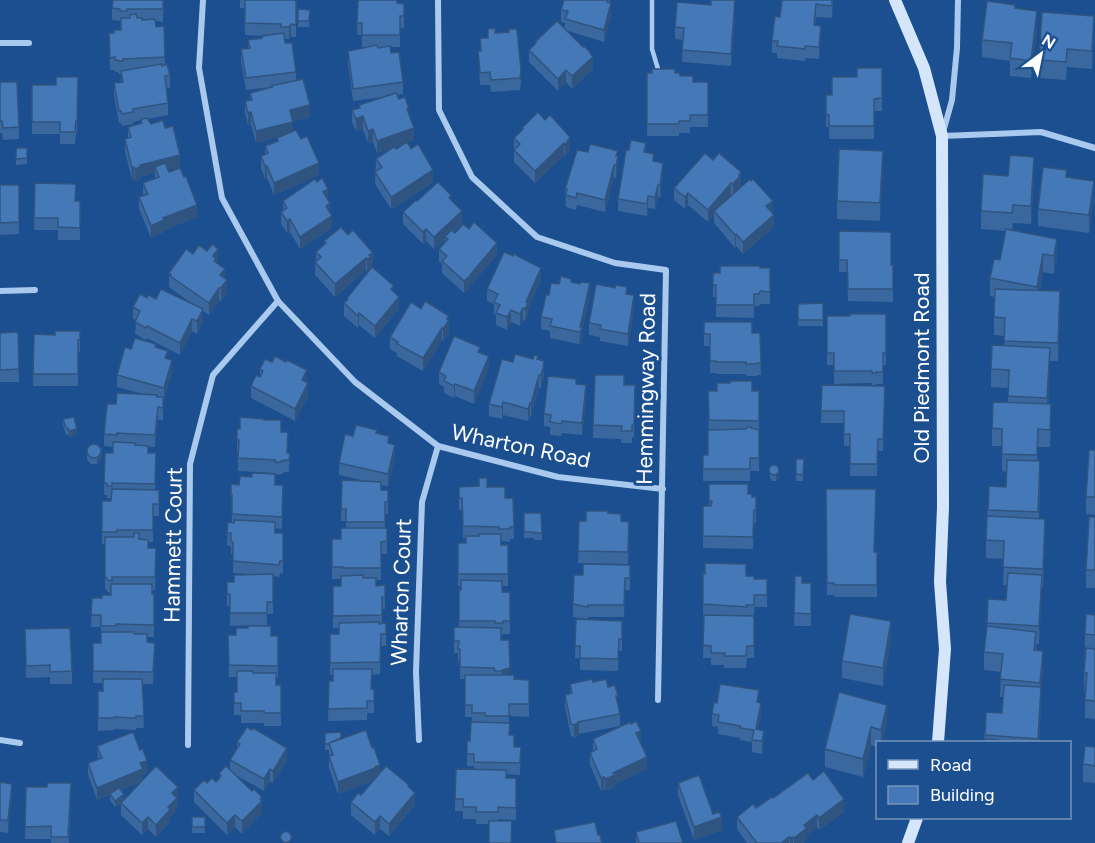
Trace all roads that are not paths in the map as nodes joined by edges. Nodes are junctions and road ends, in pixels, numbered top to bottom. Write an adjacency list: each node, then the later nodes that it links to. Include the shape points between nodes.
1 (203, 0): 13 (street, Wharton Road, via 199,68 222,198)
2 (438, 0): 15 (street, Hemmingway Road, via 439,110 472,177 537,237 615,263 666,270)
3 (652, 0): 8 (lane, via 652,49)
4 (895, 0): 9 (street, Old Piedmont Road, via 924,68)
5 (958, 0): 9 (street, via 951,100)
6 (0, 43): 7 (street)
7 (29, 43)
8 (658, 69)
9 (942, 136): 10 (street, via 1041,132); 19 (street, Old Piedmont Road, via 940,582 945,649)
10 (1095, 148)
11 (35, 290): 12 (street)
12 (0, 291)
13 (278, 301): 14 (street, Wharton Road, via 355,382); 21 (street, Hammett Court, via 213,375 190,464)
14 (438, 446): 15 (street, Wharton Road, via 558,477); 18 (street, Wharton Court, via 422,502 416,672)
15 (663, 489): 16 (street, Hemmingway Road)
16 (658, 700)
17 (0, 740): 20 (street)
18 (419, 740)
19 (938, 741)
20 (20, 743)
21 (188, 745)
22 (916, 819): 23 (street)
23 (908, 843)

